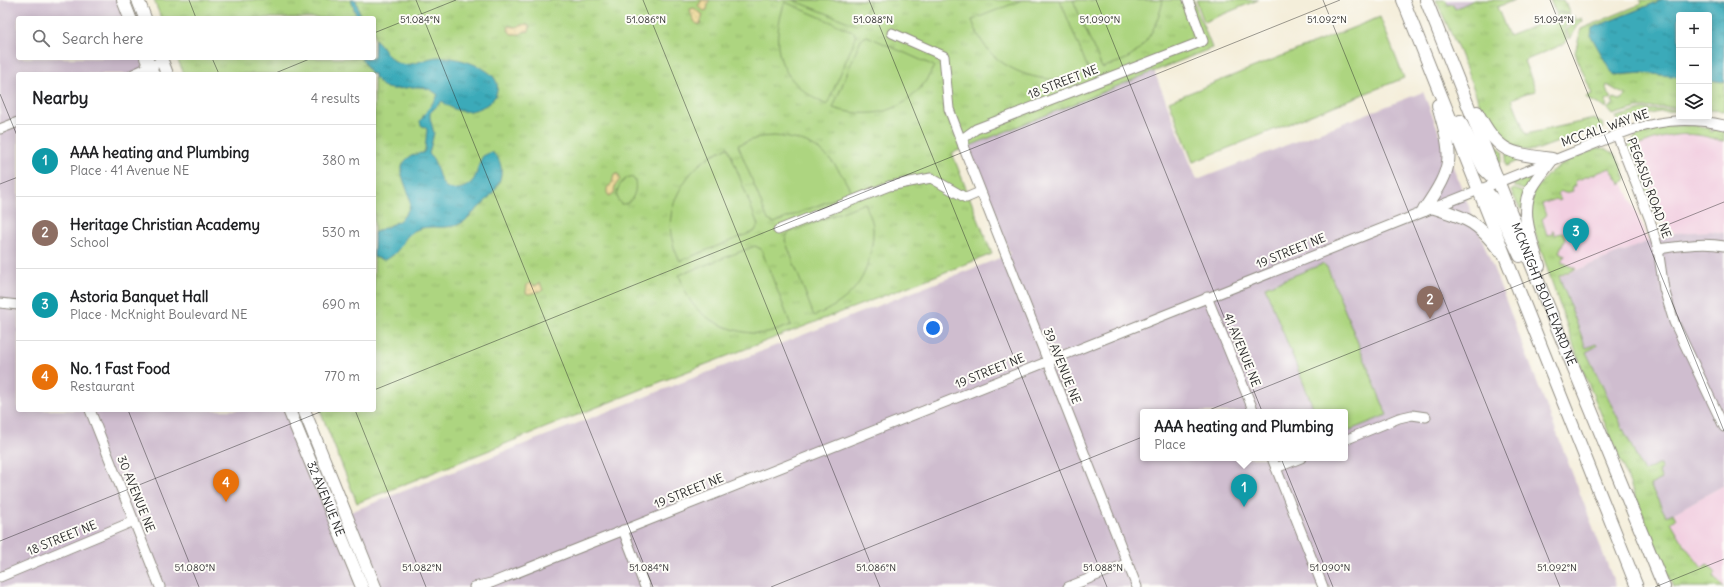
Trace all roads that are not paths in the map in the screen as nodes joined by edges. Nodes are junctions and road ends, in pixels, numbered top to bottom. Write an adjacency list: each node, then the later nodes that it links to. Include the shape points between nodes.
1 (123, 0): 6 (main road)
2 (138, 0): 7 (main road)
3 (1188, 0): 20 (street, 18 STREET NE, via 1203,41 976,129 965,137)
4 (1403, 0): 10 (main road, MCKNIGHT BOULEVARD NE)
5 (1426, 0): 8 (main road, MCKNIGHT BOULEVARD NE)
6 (129, 16)
7 (144, 16)
8 (1436, 24): 21 (main road, via 1488,132 1498,143 1513,152); 22 (main road, MCKNIGHT BOULEVARD NE)
9 (892, 33): 20 (street, 39 AVENUE NE, via 944,56 949,109)
10 (1419, 41): 13 (main road, MCKNIGHT BOULEVARD NE); 25 (main road, via 1445,127 1450,157 1447,170)
11 (161, 60): 12 (street); 15 (main road)
12 (150, 67): 14 (street)
13 (1431, 70): 22 (main road, via 1484,169 1490,177); 23 (main road, MCKNIGHT BOULEVARD NE)
14 (139, 72)
15 (166, 72)
16 (16, 123): 18 (street)
17 (1724, 125): 19 (street, MCCALL WAY NE, via 1703,120 1659,122)
18 (0, 129)
19 (1617, 135): 21 (street, MCCALL WAY NE); 28 (street, PEGASUS ROAD NE, via 1650,219)
20 (964, 150): 24 (street, 39 AVENUE NE)
21 (1552, 160): 22 (street, MCCALL WAY NE); 34 (main road, via 1532,187 1526,213)
22 (1498, 181): 23 (street, 19 STREET NE); 30 (main road, MCKNIGHT BOULEVARD NE)
23 (1479, 188): 25 (street, 19 STREET NE); 29 (main road, MCKNIGHT BOULEVARD NE); 30 (main road, via 1487,192 1492,199 1527,270)
24 (980, 192): 26 (street, via 966,198 931,178 889,186); 35 (street, 39 AVENUE NE)
25 (1428, 209): 29 (main road, via 1474,222 1489,236); 31 (street, 19 STREET NE)
26 (778, 230)
27 (1724, 246): 28 (street, via 1695,244)
28 (1658, 249): 41 (street, PEGASUS ROAD NE, via 1664,289 1674,322)
29 (1509, 263): 59 (main road, MCKNIGHT BOULEVARD NE)
30 (1544, 296): 34 (main road, MCKNIGHT BOULEVARD NE)
31 (1207, 297): 35 (street, 19 STREET NE); 36 (street, 41 AVENUE NE)
32 (0, 303): 33 (street)
33 (16, 305)
34 (1556, 325): 60 (main road, MCKNIGHT BOULEVARD NE)
35 (1047, 361): 47 (street, 19 STREET NE); 48 (street, 39 AVENUE NE)
36 (1253, 409)
37 (91, 412): 46 (street, 30 AVENUE NE)
38 (290, 412): 51 (main road, 32 AVENUE NE)
39 (305, 412): 53 (main road, 32 AVENUE NE)
40 (1426, 417): 42 (street, via 1412,415 1399,418)
41 (1724, 427)
42 (1348, 439)
43 (1273, 461): 45 (street)
44 (1294, 461): 45 (street)
45 (1276, 468): 58 (street)
46 (134, 522): 49 (street, 18 STREET NE); 52 (street, 30 AVENUE NE)
47 (623, 530): 50 (street, 19 STREET NE); 55 (street)
48 (1128, 563): 56 (street); 57 (street, 39 AVENUE NE)
49 (0, 577)
50 (488, 585): 54 (street, 19 STREET NE)
51 (361, 586)
52 (160, 587)
53 (375, 587)
54 (474, 587)
55 (645, 587)
56 (1068, 587)
57 (1137, 587)
58 (1323, 587)
59 (1637, 587)
60 (1664, 587)

